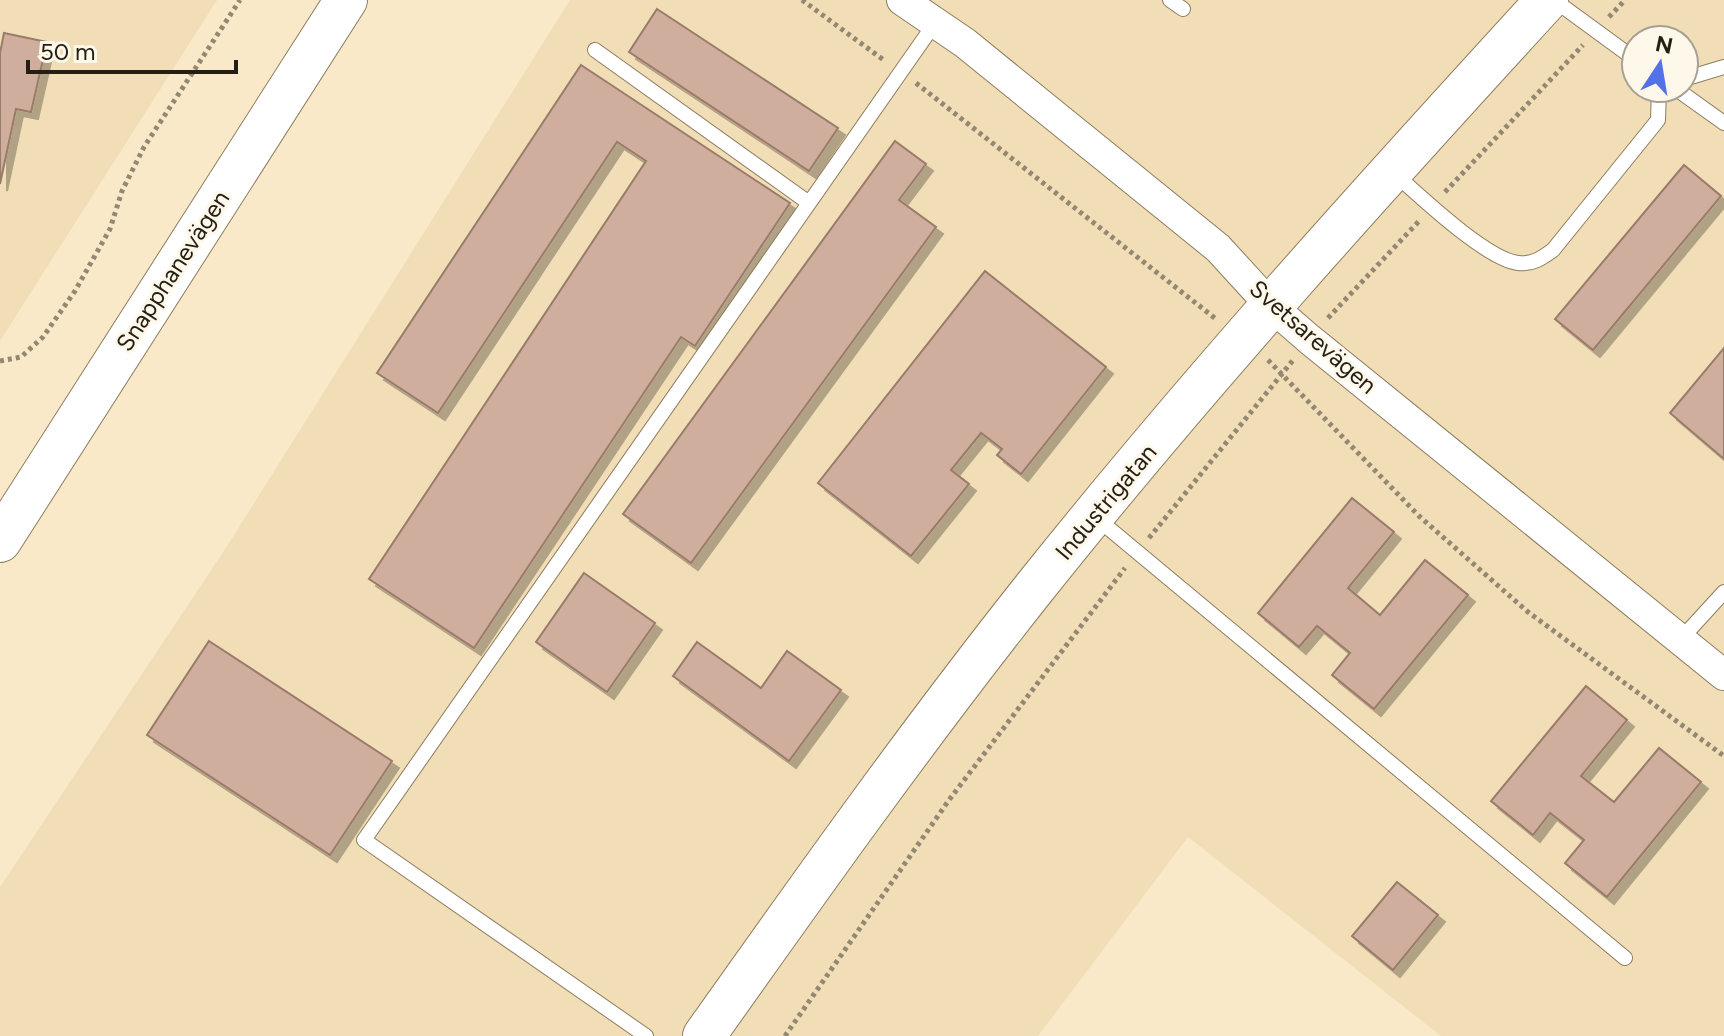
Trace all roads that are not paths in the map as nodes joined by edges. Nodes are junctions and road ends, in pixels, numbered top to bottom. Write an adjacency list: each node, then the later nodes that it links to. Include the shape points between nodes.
1 (346, 0): 19 (street, Snapphanevägen)
2 (902, 0): 7 (street, Svetsarevägen)
3 (1170, 0): 6 (lane)
4 (1547, 0): 15 (street, Industrigatan)
5 (1554, 0): 8 (lane)
6 (1183, 9)
7 (935, 23): 16 (lane); 17 (street, Svetsarevägen, via 1218,248)
8 (1620, 48)
9 (595, 50): 16 (lane)
10 (1724, 67): 11 (lane)
11 (1700, 74)
12 (1658, 104): 15 (lane, via 1658,120 1553,250 1539,260 1507,261)
13 (1697, 104): 14 (lane)
14 (1724, 123)
15 (1392, 171): 17 (street, Industrigatan)
16 (809, 203): 24 (lane, via 364,840)
17 (1271, 306): 18 (street, Industrigatan); 21 (street, Svetsarevägen)
18 (1094, 516): 23 (lane); 25 (street, Industrigatan, via 838,847)
19 (0, 541)
20 (1724, 592): 21 (lane)
21 (1681, 639): 22 (street, Svetsarevägen)
22 (1724, 675)
23 (1625, 958)
24 (646, 1036)
25 (704, 1036)

